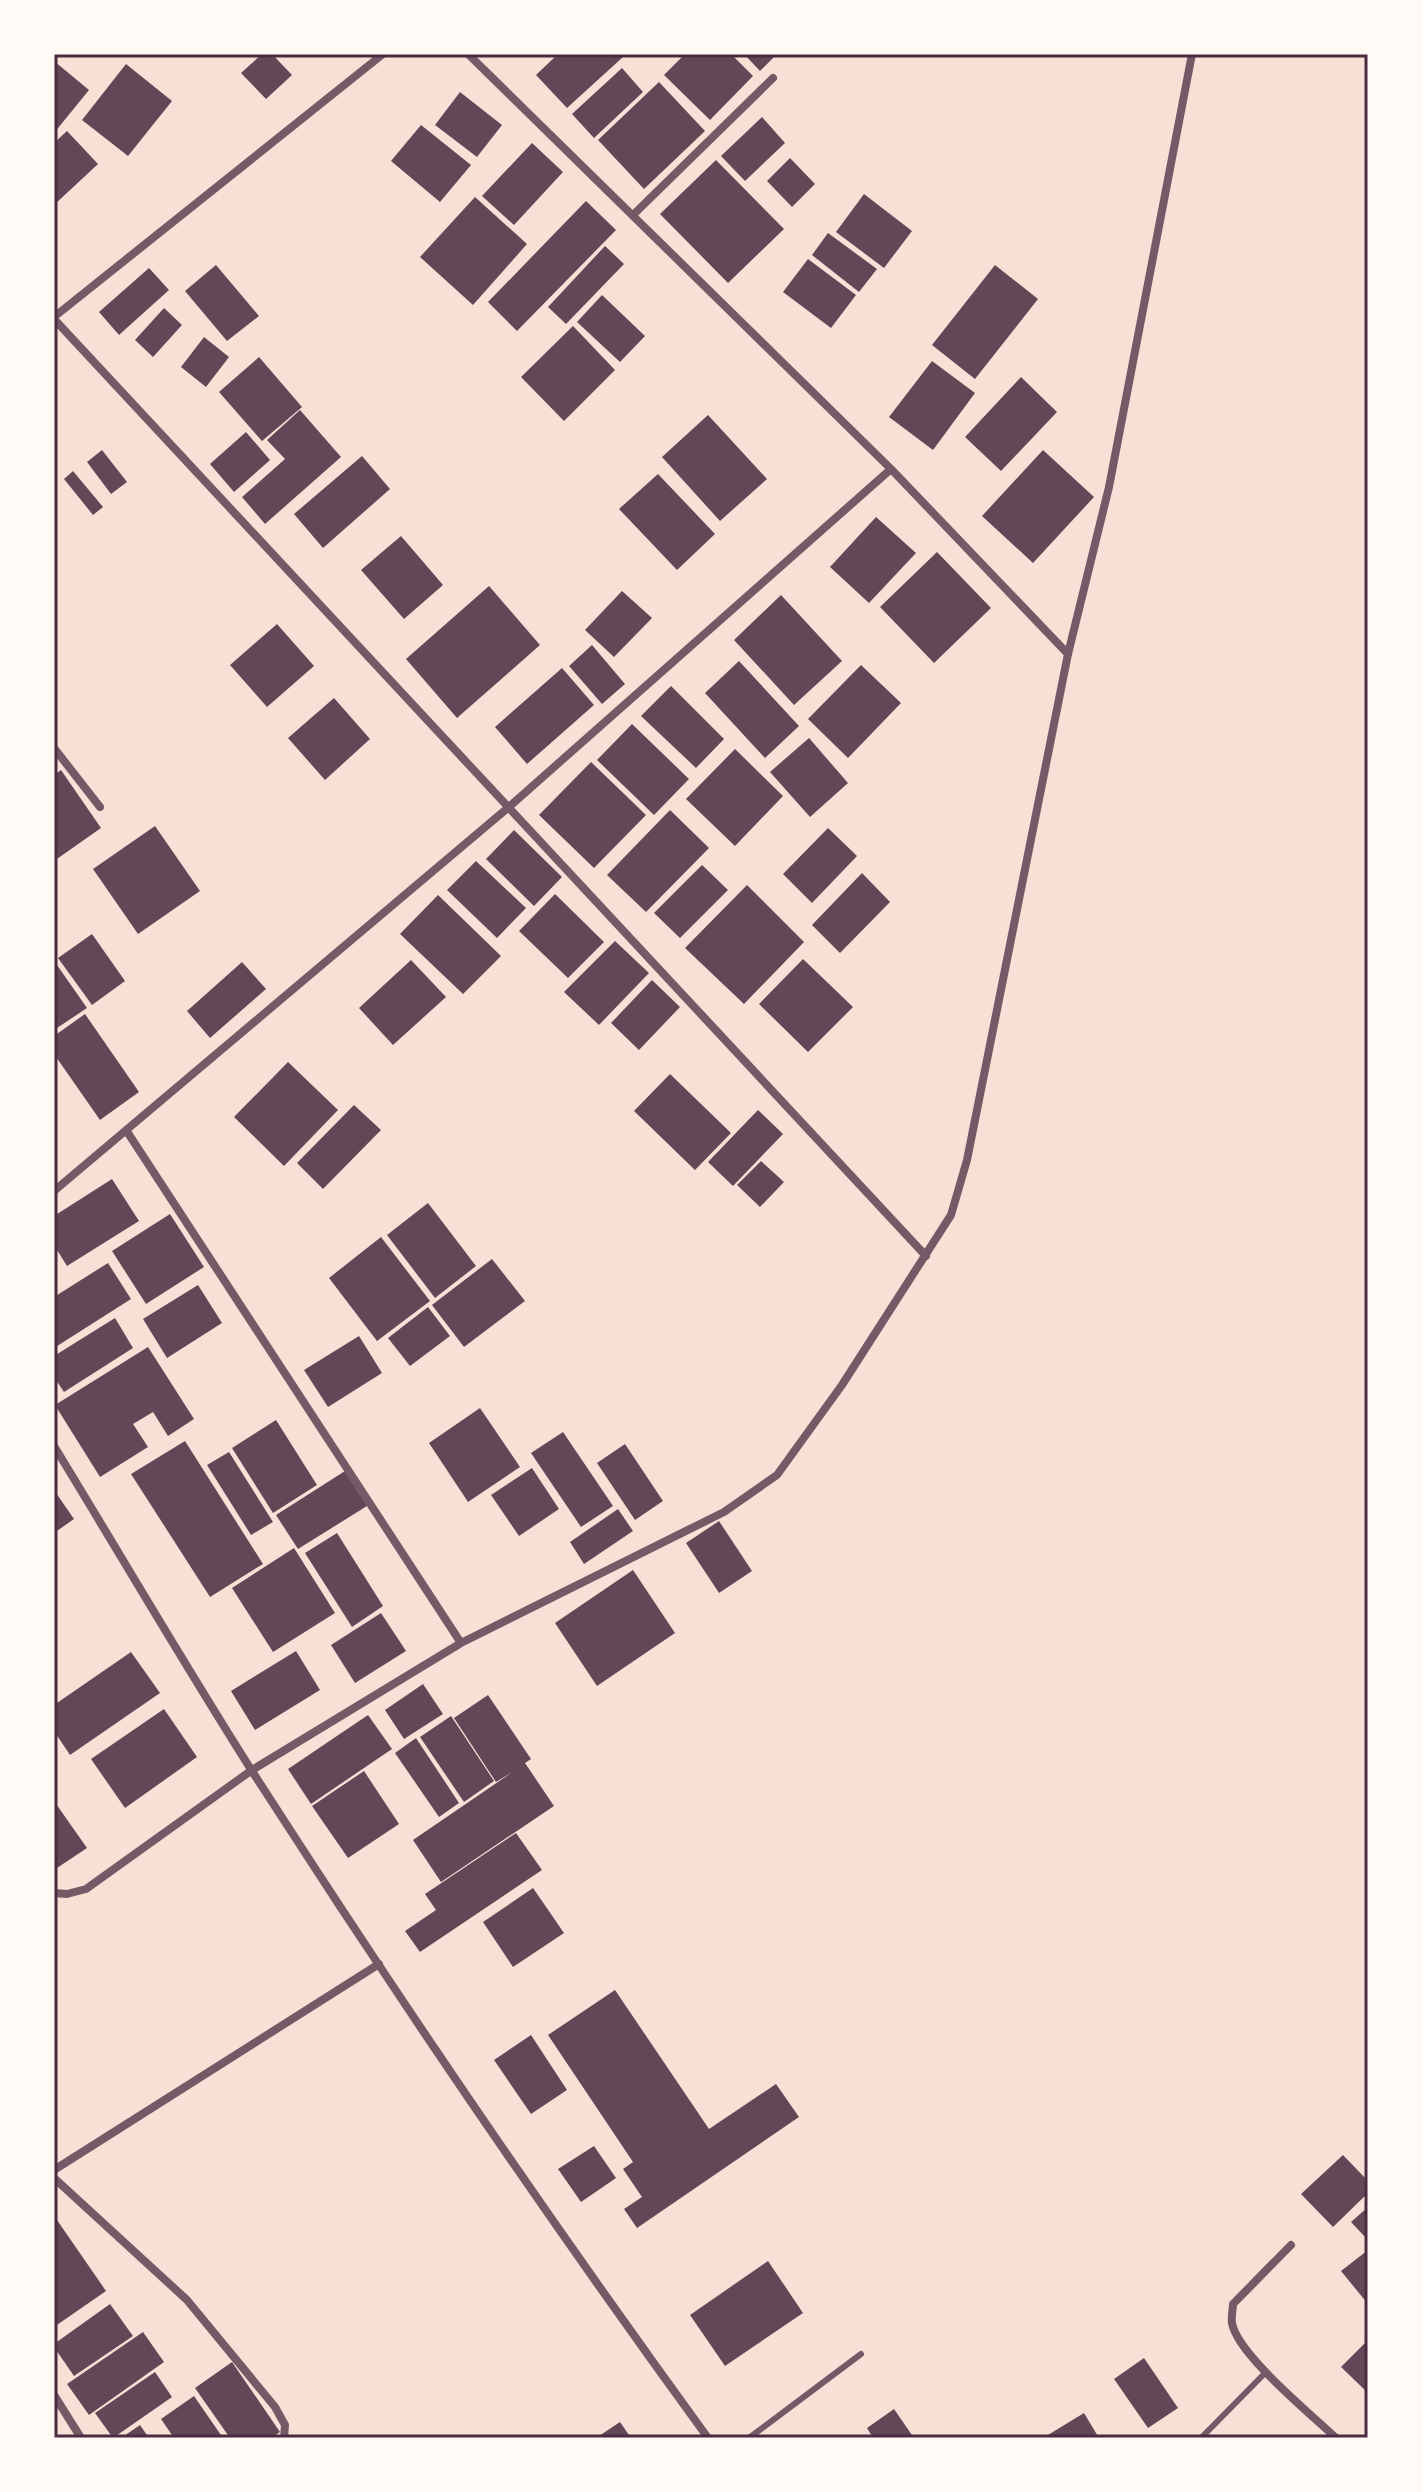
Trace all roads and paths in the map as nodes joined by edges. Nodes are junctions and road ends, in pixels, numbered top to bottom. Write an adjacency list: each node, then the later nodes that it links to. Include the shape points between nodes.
1 (383, 54): 6 (street)
2 (468, 54): 5 (street)
3 (1192, 54): 8 (street, via 1109,487)
4 (773, 78): 5 (street)
5 (633, 215): 7 (street)
6 (54, 318): 10 (street)
7 (891, 469): 8 (street); 10 (street)
8 (1068, 654): 14 (street, via 967,1160 951,1215)
9 (54, 748): 11 (street)
10 (510, 806): 12 (street); 14 (street)
11 (100, 807)
12 (126, 1130): 13 (street); 16 (street)
13 (54, 1191)
14 (926, 1256): 16 (street, via 777,1475 724,1512)
15 (54, 1446): 17 (street)
16 (461, 1643): 17 (street)
17 (252, 1770): 18 (street, via 86,1889); 19 (street)
18 (54, 1893)
19 (379, 1964): 20 (street); 28 (street)
20 (54, 2170)
21 (54, 2178): 27 (street, via 187,2300 275,2407 285,2425)
22 (1291, 2245): 24 (street, via 1233,2304 1232,2323 1240,2341)
23 (861, 2354): 29 (lane)
24 (1266, 2372): 30 (lane); 31 (street)
25 (54, 2395): 26 (street)
26 (81, 2438)
27 (284, 2438)
28 (708, 2438)
29 (749, 2438)
30 (1201, 2438)
31 (1336, 2438)

